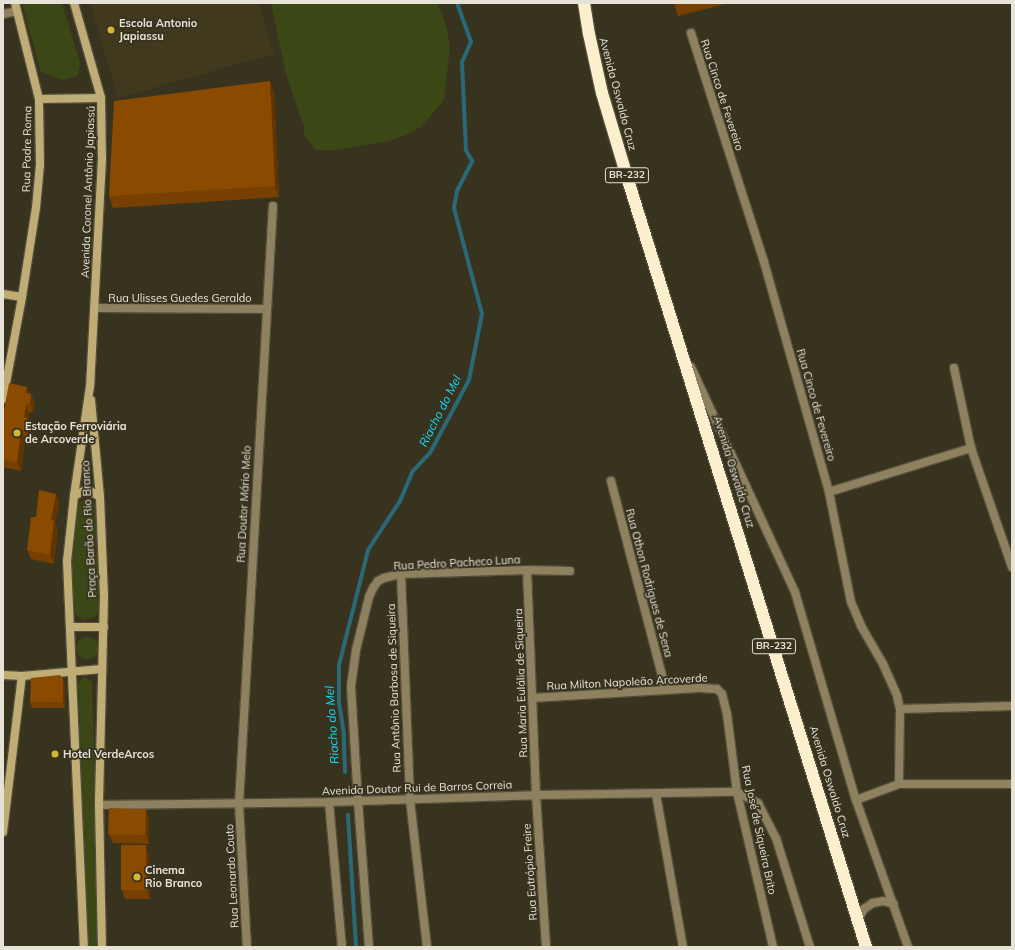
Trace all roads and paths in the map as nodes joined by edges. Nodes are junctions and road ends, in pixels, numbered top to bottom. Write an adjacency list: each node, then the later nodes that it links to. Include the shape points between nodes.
1 (74, 3): 6 (street, Avenida Coronel Antônio Japiassú)
2 (584, 3): 13 (highway, Avenida Oswaldo Cruz / BR-232, via 602,93)
3 (16, 7): 4 (street); 7 (street, Rua Padre Roma)
4 (3, 14)
5 (691, 33): 19 (street, Rua Cinco de Fevereiro, via 764,262)
6 (101, 98): 7 (street); 11 (street, Avenida Coronel Antônio Japiassú, via 102,159)
7 (39, 99): 10 (street, Rua Padre Roma, via 40,165)
8 (273, 206): 12 (street, Rua Doutor Mário Melo)
9 (3, 294): 10 (street)
10 (22, 297): 16 (street, Rua Padre Roma)
11 (95, 308): 12 (street, Rua Ulisses Guedes Geraldo); 15 (street, Avenida Coronel Antônio Japiassú)
12 (266, 309): 46 (street, Rua Doutor Mário Melo)
13 (681, 345): 43 (street, via 795,592); 50 (highway, Avenida Oswaldo Cruz / BR-232)
14 (954, 368): 17 (street)
15 (90, 386): 20 (street, Praça Barão do Rio Branco); 21 (street, Praça Barão do Rio Branco)
16 (3, 399)
17 (971, 448): 19 (street); 22 (street)
18 (610, 481): 32 (street, Rua Othon Rodrigues de Sena)
19 (829, 492): 36 (street, Rua Cinco de Fevereiro, via 851,602 861,626 883,664)
20 (74, 496): 21 (street, via 87,489); 27 (street, Praça Barão do Rio Branco, via 67,560)
21 (100, 497): 26 (street, Praça Barão do Rio Branco)
22 (1012, 567)
23 (527, 570): 24 (street, Rua Pedro Pacheco Luna); 25 (street, Rua Pedro Pacheco Luna); 34 (street, Rua Maria Eulália de Siqueira)
24 (570, 571)
25 (401, 574): 42 (street, Rua Antônio Barbosa de Siqueira); 44 (street, Rua Pedro Pacheco Luna, via 384,578 373,588 352,667)
26 (104, 626): 27 (street); 28 (street, Praça Barão do Rio Branco)
27 (71, 627): 29 (street, Praça Barão do Rio Branco)
28 (102, 670): 29 (street); 47 (street)
29 (72, 671): 31 (street); 51 (street, Praça Barão do Rio Branco)
30 (3, 675): 31 (street)
31 (22, 676): 48 (street)
32 (666, 690): 33 (street, Rua Milton Napoleão Arcoverde, via 708,688 717,689); 34 (street, Rua Milton Napoleão Arcoverde)
33 (722, 694): 39 (street, Rua José de Siqueira Brito)
34 (532, 698): 41 (street, Rua Maria Eulália de Siqueira)
35 (1012, 706): 36 (street)
36 (900, 709): 37 (street, Rua Cinco de Fevereiro)
37 (900, 784): 38 (street); 43 (street)
38 (1012, 784)
39 (737, 792): 40 (street, Avenida Doutor Rui de Barros Correia); 59 (street, Rua José de Siqueira Brito); 60 (street, via 758,803 776,838)
40 (656, 794): 41 (street, Avenida Doutor Rui de Barros Correia); 58 (street)
41 (536, 795): 42 (street, Avenida Doutor Rui de Barros Correia); 57 (street, Rua Eutrópio Freire)
42 (410, 800): 44 (street, Avenida Doutor Rui de Barros Correia); 56 (street, Rua Antônio Barbosa de Siqueira)
43 (856, 800): 49 (street)
44 (358, 801): 45 (street, Avenida Doutor Rui de Barros Correia); 55 (street, Rua Pedro Pacheco Luna)
45 (329, 802): 46 (street, Avenida Doutor Rui de Barros Correia); 54 (street)
46 (239, 804): 47 (street, Avenida Doutor Rui de Barros Correia); 53 (street, Rua Leonardo Couto)
47 (99, 805): 52 (street)
48 (3, 832)
49 (894, 904): 50 (street, via 883,901 872,903); 62 (street)
50 (858, 919): 61 (highway, Avenida Oswaldo Cruz / BR-232)
51 (84, 947)
52 (102, 947)
53 (247, 947)
54 (342, 947)
55 (369, 947)
56 (427, 947)
57 (546, 947)
58 (682, 947)
59 (773, 947)
60 (810, 947)
61 (866, 947)
62 (908, 947)

